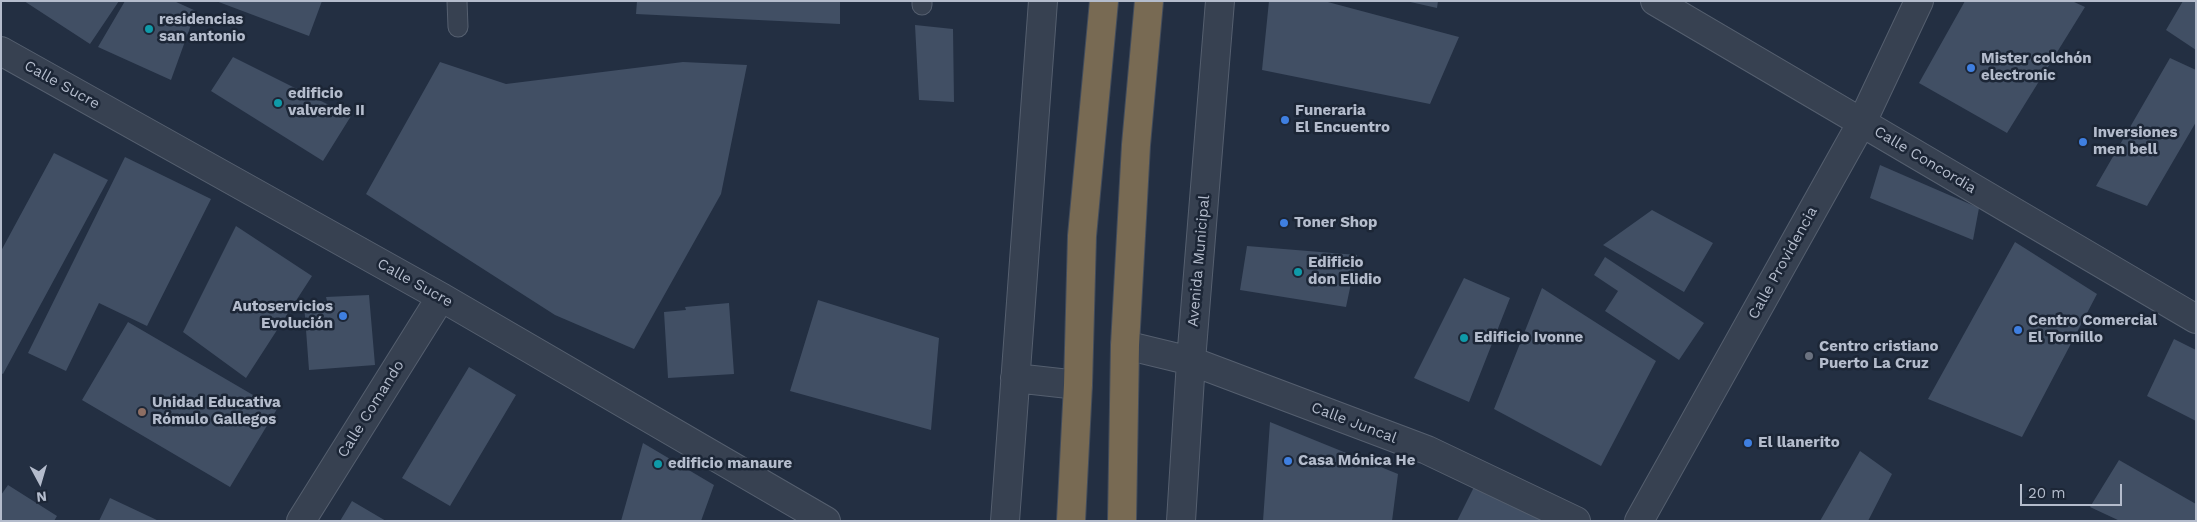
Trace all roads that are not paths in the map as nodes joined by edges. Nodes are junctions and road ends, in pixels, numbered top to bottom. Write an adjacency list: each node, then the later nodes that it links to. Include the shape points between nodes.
1 (457, 1): 8 (lane)
2 (1043, 1): 15 (street)
3 (1104, 1): 16 (highway, via 1082,236)
4 (1149, 1): 13 (highway, via 1136,145)
5 (1220, 1): 14 (street, Avenida Municipal)
6 (1655, 1): 10 (street, Calle Concordia)
7 (1919, 1): 10 (street, Calle Providencia)
8 (458, 27)
9 (1, 51): 11 (street, Calle Sucre)
10 (1862, 122): 12 (street, Calle Concordia); 24 (street, Calle Providencia)
11 (441, 297): 17 (street, Calle Comando); 18 (street, Calle Sucre)
12 (2196, 319)
13 (1125, 345): 14 (street, Calle Juncal); 21 (highway)
14 (1191, 361): 22 (street, Avenida Municipal); 23 (street, Calle Juncal, via 1427,450)
15 (1015, 378): 16 (street); 19 (street)
16 (1078, 385): 20 (highway)
17 (301, 521)
18 (826, 521)
19 (1005, 521)
20 (1070, 521)
21 (1122, 521)
22 (1181, 521)
23 (1576, 521)
24 (1639, 521)

